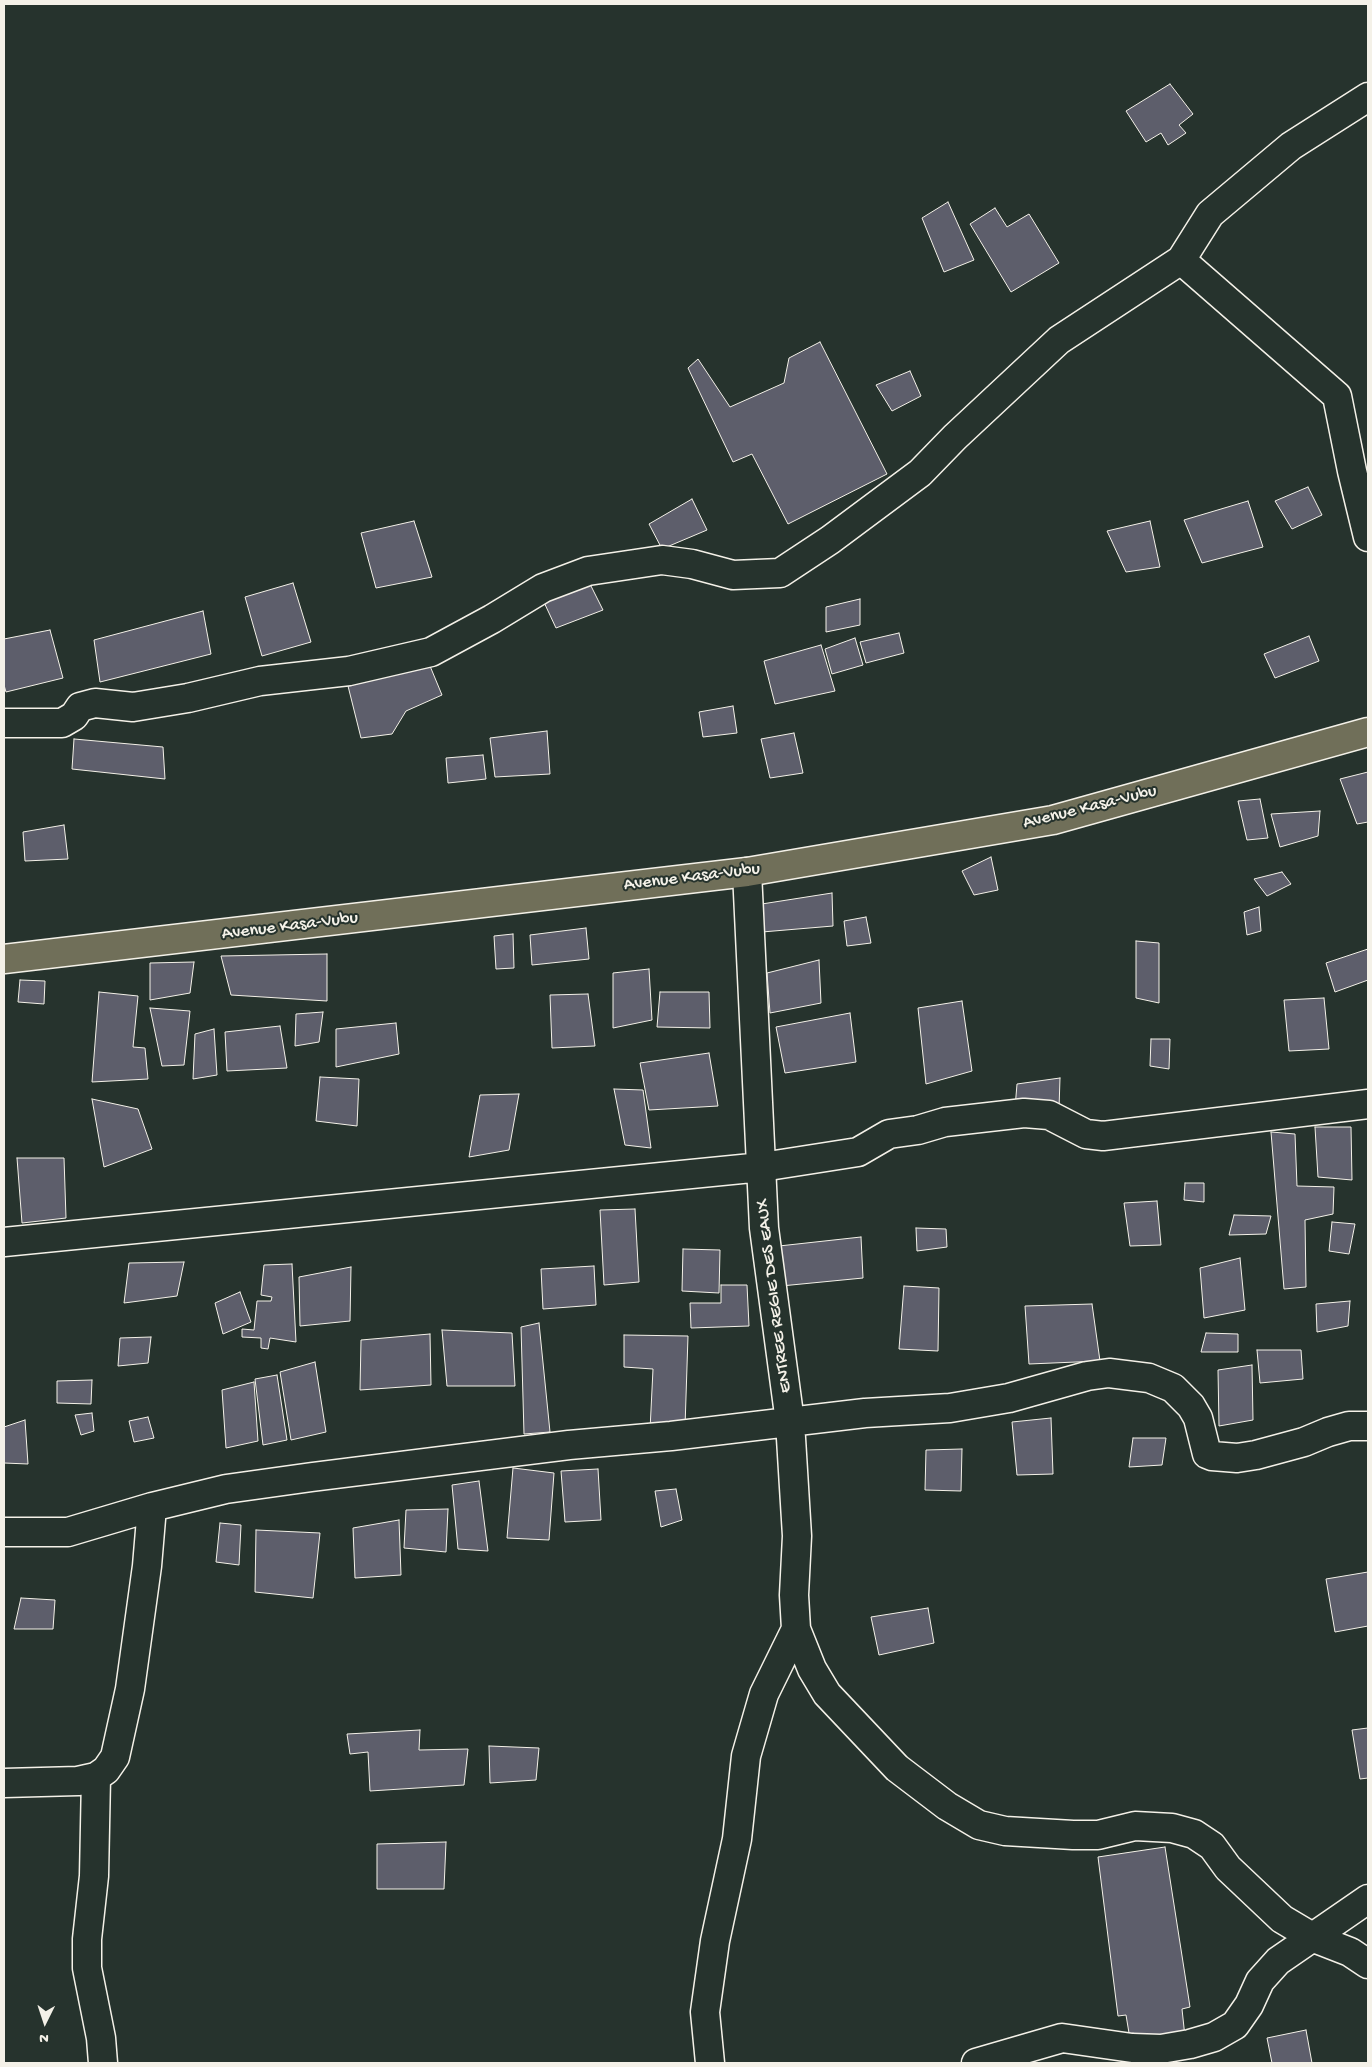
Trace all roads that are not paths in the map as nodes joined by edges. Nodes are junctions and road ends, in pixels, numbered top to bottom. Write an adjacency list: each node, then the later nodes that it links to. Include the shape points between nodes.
1 (1368, 97): 2 (street, via 1291,146 1210,214)
2 (1181, 260): 3 (street, via 1337,396); 4 (street, via 1059,340 920,473 780,573 733,575 662,560 588,571 543,588 431,652 348,671 260,681 133,707 95,703 80,707 74,716 62,723)
3 (1368, 537)
4 (4, 723)
5 (1368, 732): 6 (highway, Avenue Kasa-Vubu, via 1053,820)
6 (747, 872): 7 (highway, Avenue Kasa-Vubu); 9 (street, ENTREE REGIE DES EAUX)
7 (4, 959)
8 (1368, 1104): 9 (street, via 1103,1136 1086,1134 1050,1115 1024,1113 945,1122 889,1134 858,1152)
9 (762, 1166): 10 (street); 11 (street, ENTREE REGIE DES EAUX, via 764,1228)
10 (4, 1242)
11 (790, 1422): 12 (street, via 950,1408 1009,1398 1109,1373 1149,1378 1173,1388 1198,1418 1208,1454 1212,1456 1237,1458 1256,1455 1349,1426); 13 (street, via 312,1477 226,1489); 15 (street, ENTREE REGIE DES EAUX, via 797,1536)
12 (1368, 1426)
13 (152, 1507): 14 (street, via 68,1532); 16 (street, via 148,1566 123,1724 115,1757)
14 (4, 1532)
15 (796, 1629): 19 (street, via 812,1669 827,1694 898,1768 946,1806 979,1825 1005,1831 1098,1835 1135,1826 1172,1828 1194,1834 1212,1846 1228,1868 1282,1919); 22 (street, via 764,1694 746,1756 737,1839 715,1940 705,2012)
16 (96, 1777): 17 (street, via 78,1781); 21 (street, via 94,1876 86,1939)
17 (4, 1783)
18 (1368, 1899): 19 (street)
19 (1314, 1938): 20 (street, via 1350,1952); 23 (street, via 1278,1961 1260,1981 1235,2025 1214,2037 1161,2049 1062,2038)
20 (1368, 1964)
21 (104, 2063)
22 (710, 2063)
23 (976, 2063)

